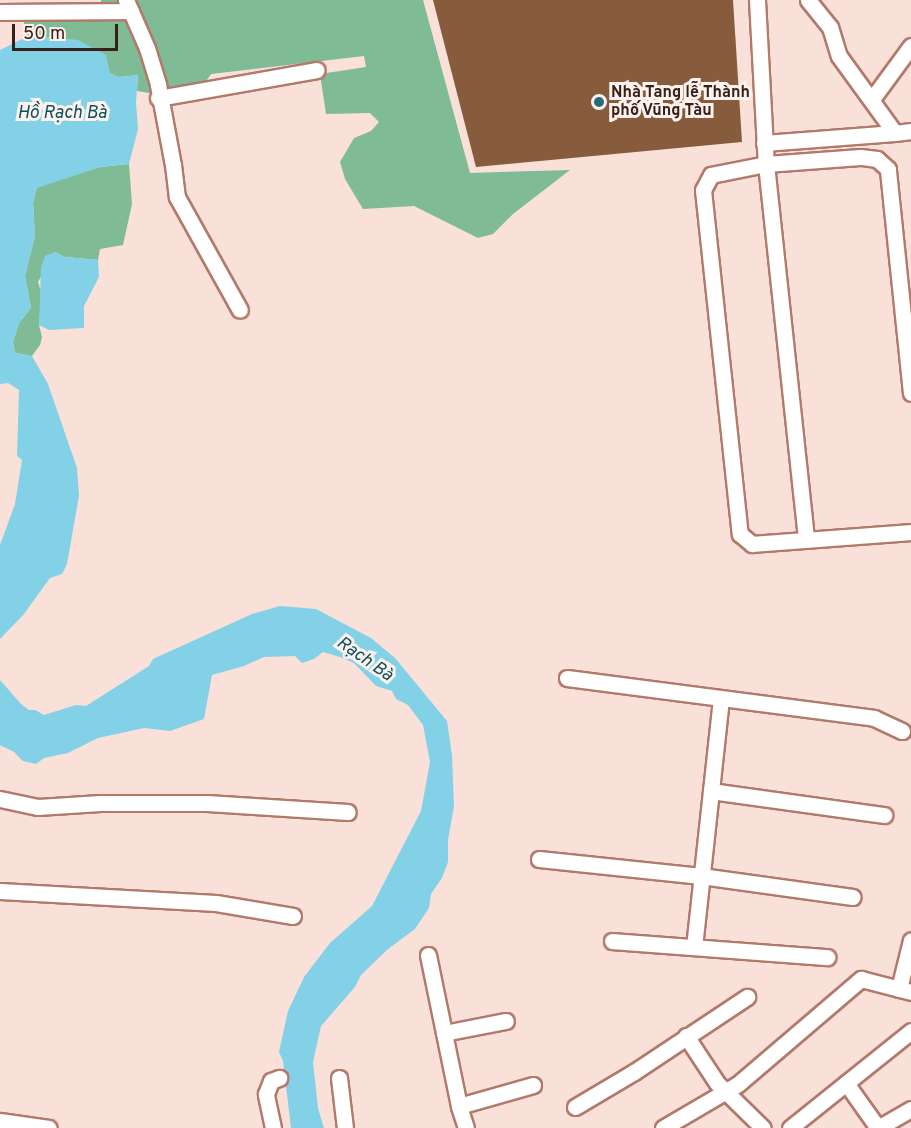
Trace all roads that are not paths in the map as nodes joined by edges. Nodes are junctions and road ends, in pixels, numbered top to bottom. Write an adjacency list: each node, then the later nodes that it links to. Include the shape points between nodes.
1 (757, 0): 12 (street)
2 (808, 0): 9 (street, via 830,27 839,56)
3 (128, 5): 4 (street); 8 (street, via 147,48)
4 (29, 6): 5 (street)
5 (0, 12)
6 (911, 46): 9 (street)
7 (317, 70): 8 (street)
8 (158, 98): 14 (street, via 177,197)
9 (872, 99): 11 (street)
10 (911, 131): 11 (street)
11 (895, 133): 12 (street)
12 (764, 143): 13 (street)
13 (766, 164): 15 (street, via 860,157 877,159 888,169); 17 (street); 17 (street, via 711,175 703,190 704,202 740,534 752,544)
14 (240, 309)
15 (911, 393)
16 (911, 532): 17 (street)
17 (806, 540)
18 (567, 678): 19 (street)
19 (721, 698): 20 (street, via 874,718); 21 (street)
20 (902, 731)
21 (711, 790): 24 (street); 26 (street)
22 (0, 800): 23 (street, via 45,807 207,802)
23 (348, 812)
24 (884, 815)
25 (539, 859): 26 (street)
26 (701, 876): 28 (street); 32 (street)
27 (0, 891): 29 (street, via 216,903)
28 (853, 897)
29 (294, 916)
30 (911, 940): 35 (street)
31 (612, 941): 32 (street)
32 (694, 947): 34 (street)
33 (428, 956): 39 (street)
34 (827, 957)
35 (905, 990): 45 (street, via 861,979)
36 (747, 997): 40 (street)
37 (506, 1020): 39 (street)
38 (911, 1031): 43 (street)
39 (444, 1033): 46 (street)
40 (686, 1036): 45 (street); 47 (street)
41 (279, 1078): 51 (street, via 271,1081 266,1094)
42 (339, 1078): 52 (street)
43 (846, 1083): 56 (street); 57 (street)
44 (533, 1085): 46 (street)
45 (726, 1092): 54 (street); 55 (street)
46 (459, 1106): 53 (street)
47 (575, 1107)
48 (911, 1109): 57 (street)
49 (0, 1121): 50 (street)
50 (49, 1128)
51 (273, 1128)
52 (345, 1128)
53 (466, 1128)
54 (663, 1128)
55 (763, 1128)
56 (790, 1128)
57 (878, 1128)

